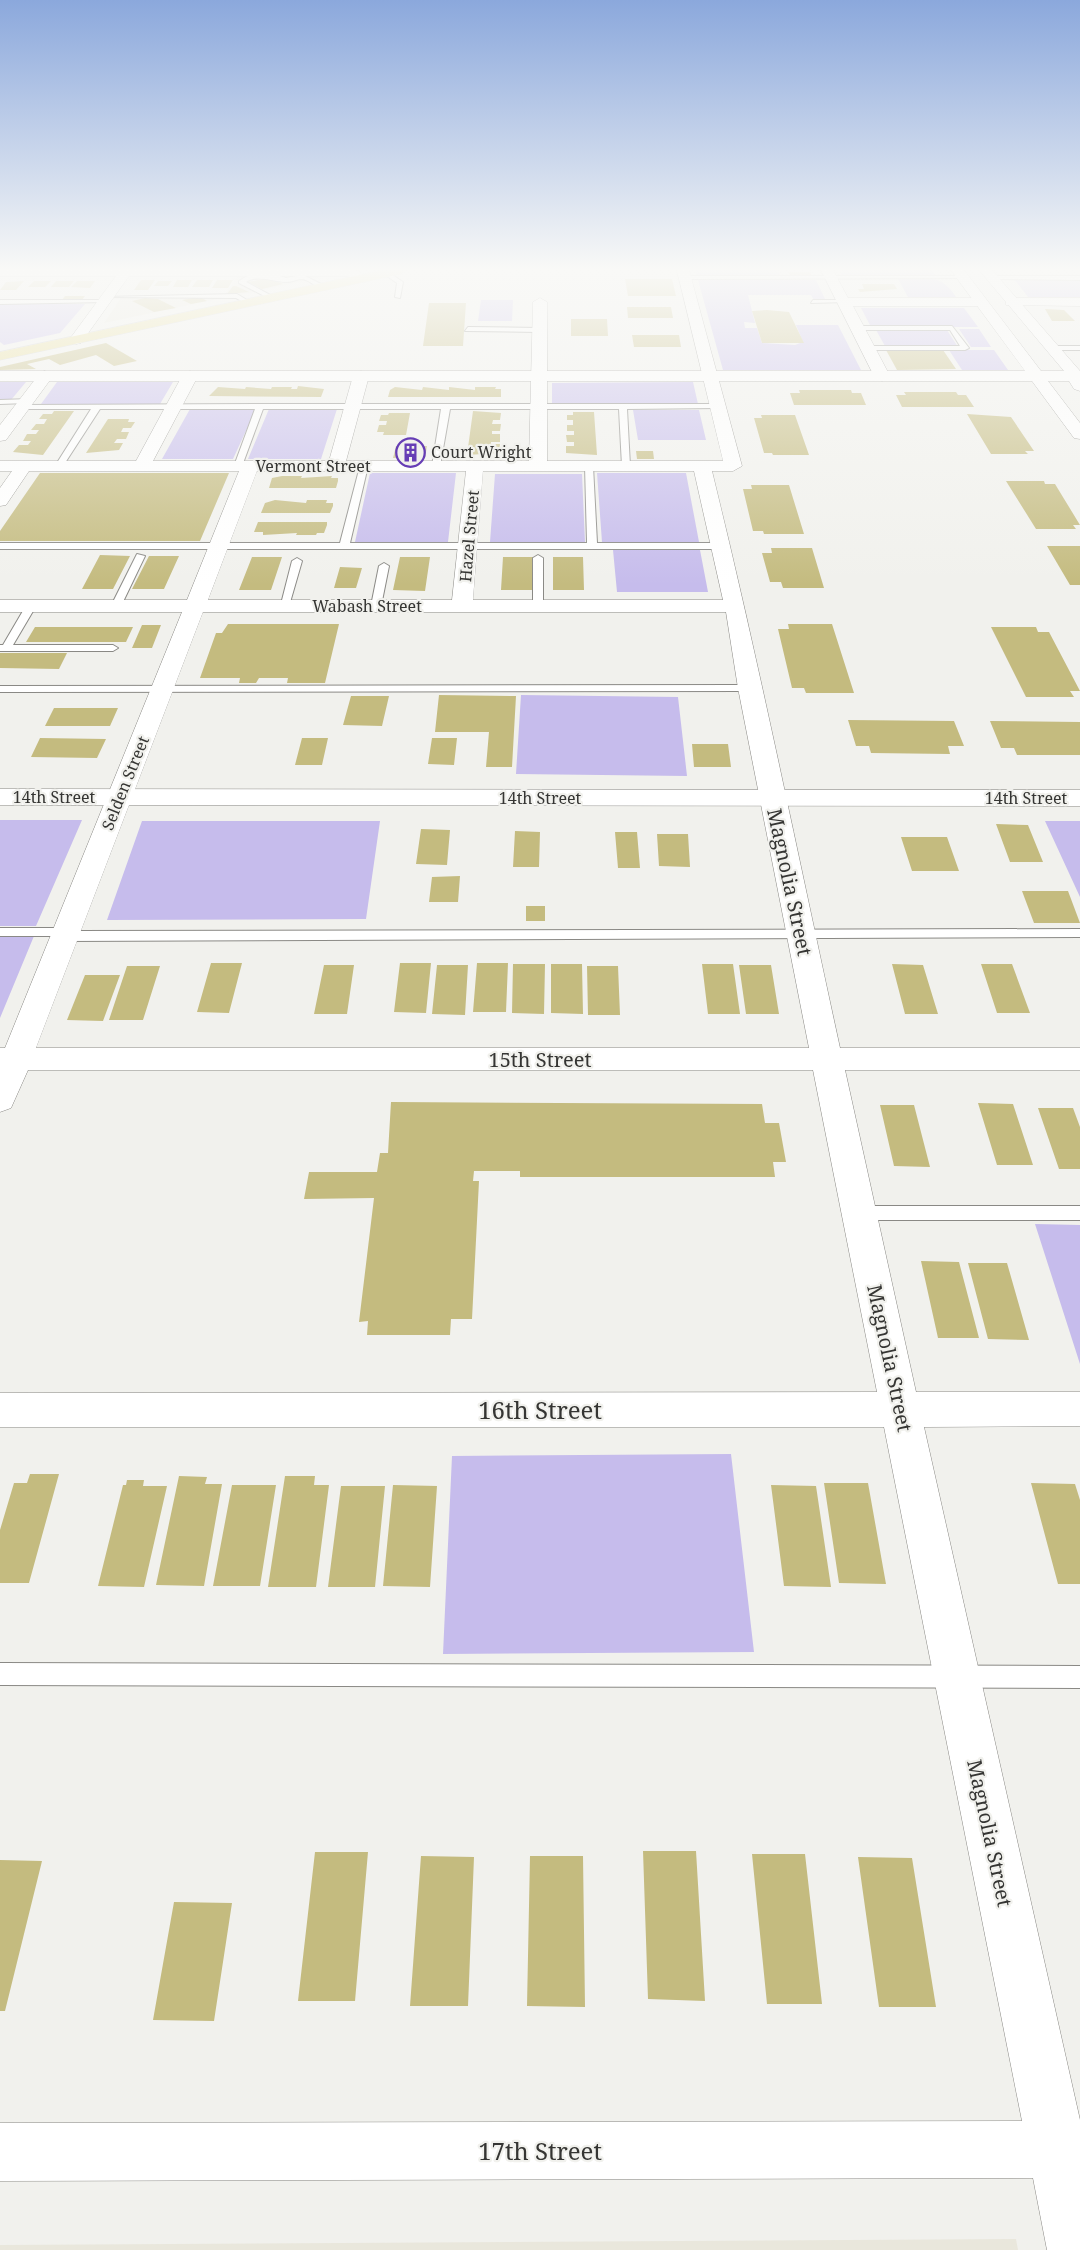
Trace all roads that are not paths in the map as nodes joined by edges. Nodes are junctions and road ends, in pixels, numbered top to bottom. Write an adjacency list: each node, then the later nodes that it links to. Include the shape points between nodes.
1 (0, 376): 2 (street)
2 (45, 376): 3 (street); 11 (street)
3 (190, 376): 4 (street); 13 (street)
4 (361, 376): 5 (street); 15 (street)
5 (539, 376): 6 (street); 17 (street)
6 (710, 376): 7 (street); 19 (street, Magnolia Street)
7 (882, 376): 8 (street)
8 (1037, 376): 9 (street); 20 (street)
9 (1079, 380)
10 (0, 402): 11 (lane)
11 (24, 404): 12 (lane); 21 (street)
12 (97, 406): 13 (lane); 24 (lane)
13 (174, 406): 14 (lane); 25 (street)
14 (260, 406): 15 (lane); 26 (lane)
15 (353, 406): 16 (lane); 27 (street)
16 (446, 406): 17 (lane); 29 (lane)
17 (539, 406): 18 (lane); 31 (street)
18 (622, 406): 19 (lane); 33 (lane)
19 (718, 406): 34 (street, Magnolia Street)
20 (1080, 434)
21 (0, 435)
22 (0, 466): 23 (street, Vermont Street)
23 (24, 466): 24 (street, Vermont Street); 35 (street)
24 (59, 466): 25 (street, Vermont Street)
25 (142, 466): 26 (street, Vermont Street)
26 (244, 466): 27 (street, Vermont Street); 37 (street, Selden Street)
27 (336, 466): 28 (street, Vermont Street)
28 (363, 466): 29 (street, Vermont Street); 38 (lane)
29 (436, 466): 30 (street, Vermont Street)
30 (476, 466): 31 (street, Vermont Street); 39 (street, Hazel Street)
31 (538, 466): 32 (street, Vermont Street)
32 (589, 466): 33 (street, Vermont Street); 40 (lane)
33 (626, 466): 34 (street, Vermont Street)
34 (718, 466): 41 (street, Magnolia Street)
35 (0, 501)
36 (0, 546): 37 (lane)
37 (219, 546): 38 (lane); 50 (street, Selden Street)
38 (344, 546): 39 (lane)
39 (468, 546): 40 (lane); 46 (street, Hazel Street)
40 (592, 546): 41 (lane)
41 (719, 546): 54 (street, Magnolia Street)
42 (140, 556): 49 (lane)
43 (538, 558): 53 (lane)
44 (297, 561): 51 (lane)
45 (384, 566): 52 (lane)
46 (462, 605): 52 (street, Wabash Street); 53 (street, Wabash Street)
47 (0, 606): 48 (street, Wabash Street)
48 (31, 606): 49 (street, Wabash Street); 55 (lane)
49 (116, 606): 50 (street, Wabash Street)
50 (195, 606): 51 (street, Wabash Street); 59 (street, Selden Street)
51 (284, 606): 52 (street, Wabash Street)
52 (376, 606)
53 (538, 606): 54 (street, Wabash Street)
54 (735, 606): 57 (street, Magnolia Street)
55 (3, 648): 56 (lane)
56 (114, 648)
57 (749, 688): 59 (lane); 62 (street, Magnolia Street)
58 (0, 689): 59 (lane)
59 (162, 690): 61 (street, Selden Street)
60 (0, 797): 61 (street, 14th Street)
61 (119, 797): 62 (street, 14th Street); 67 (street, Selden Street)
62 (772, 798): 63 (street, 14th Street); 65 (street, Magnolia Street)
63 (1080, 798)
64 (0, 932): 67 (lane)
65 (801, 932): 66 (lane); 67 (lane); 69 (street, Magnolia Street)
66 (1080, 933)
67 (65, 934): 68 (street, Selden Street)
68 (8, 1059): 69 (street, 15th Street); 71 (street, Selden Street)
69 (827, 1059): 70 (street, 15th Street); 73 (street, Magnolia Street)
70 (1080, 1059)
71 (0, 1100)
72 (1080, 1212): 73 (lane)
73 (860, 1213): 74 (street, Magnolia Street)
74 (901, 1409): 75 (street, 16th Street); 76 (street, 16th Street); 79 (street, Magnolia Street)
75 (1080, 1409)
76 (0, 1410)
77 (0, 1674): 79 (lane)
78 (1080, 1677): 79 (lane)
79 (958, 1678): 80 (street, Magnolia Street)
80 (1068, 2149): 81 (street, 17th Street); 82 (street, Magnolia Street)
81 (0, 2152)
82 (1077, 2250)

